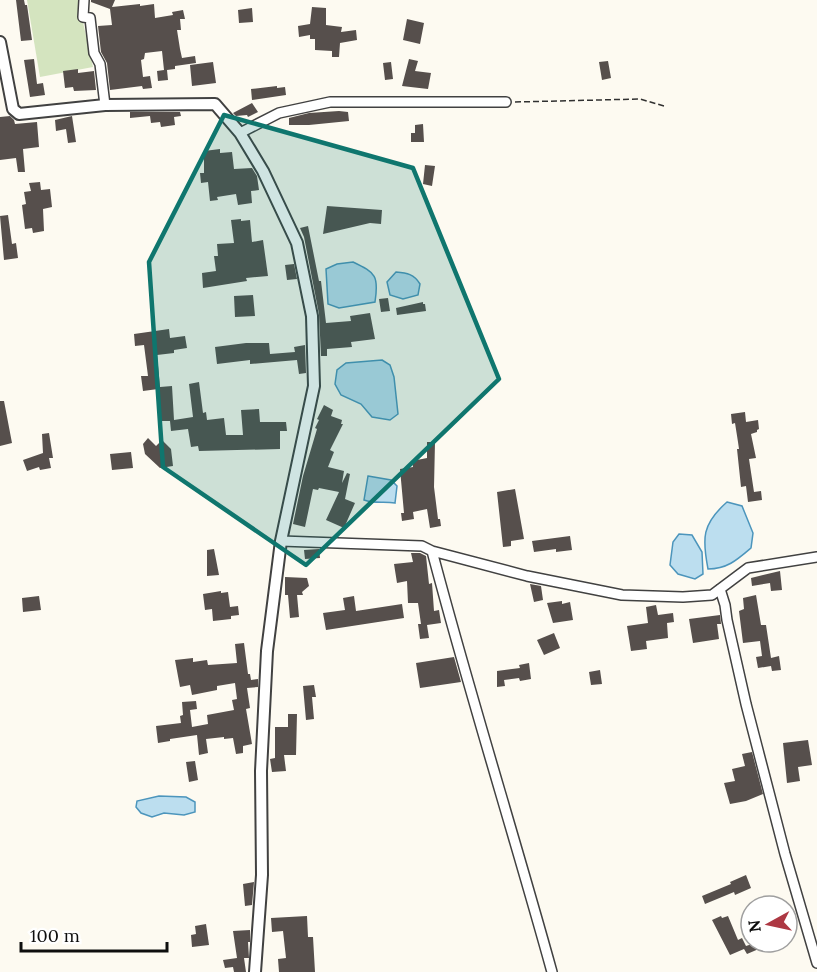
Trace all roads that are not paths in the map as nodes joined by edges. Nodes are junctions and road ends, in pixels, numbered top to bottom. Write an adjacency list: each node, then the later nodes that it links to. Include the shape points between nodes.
1 (84, 0): 4 (street, via 84,17 90,18)
2 (0, 42): 4 (street, via 15,112)
3 (506, 102): 5 (street, via 330,102 279,113)
4 (105, 105): 5 (street, via 215,104)
5 (240, 133): 6 (street, via 297,243 312,316 314,387)
6 (281, 541): 7 (street, via 422,546); 11 (street, via 267,651 261,771 262,875)
7 (432, 551): 9 (street, via 622,596 712,595); 12 (street)
8 (817, 556): 9 (street, via 748,568)
9 (720, 589): 10 (street, via 746,704)
10 (817, 963)
11 (255, 972)
12 (552, 972)

